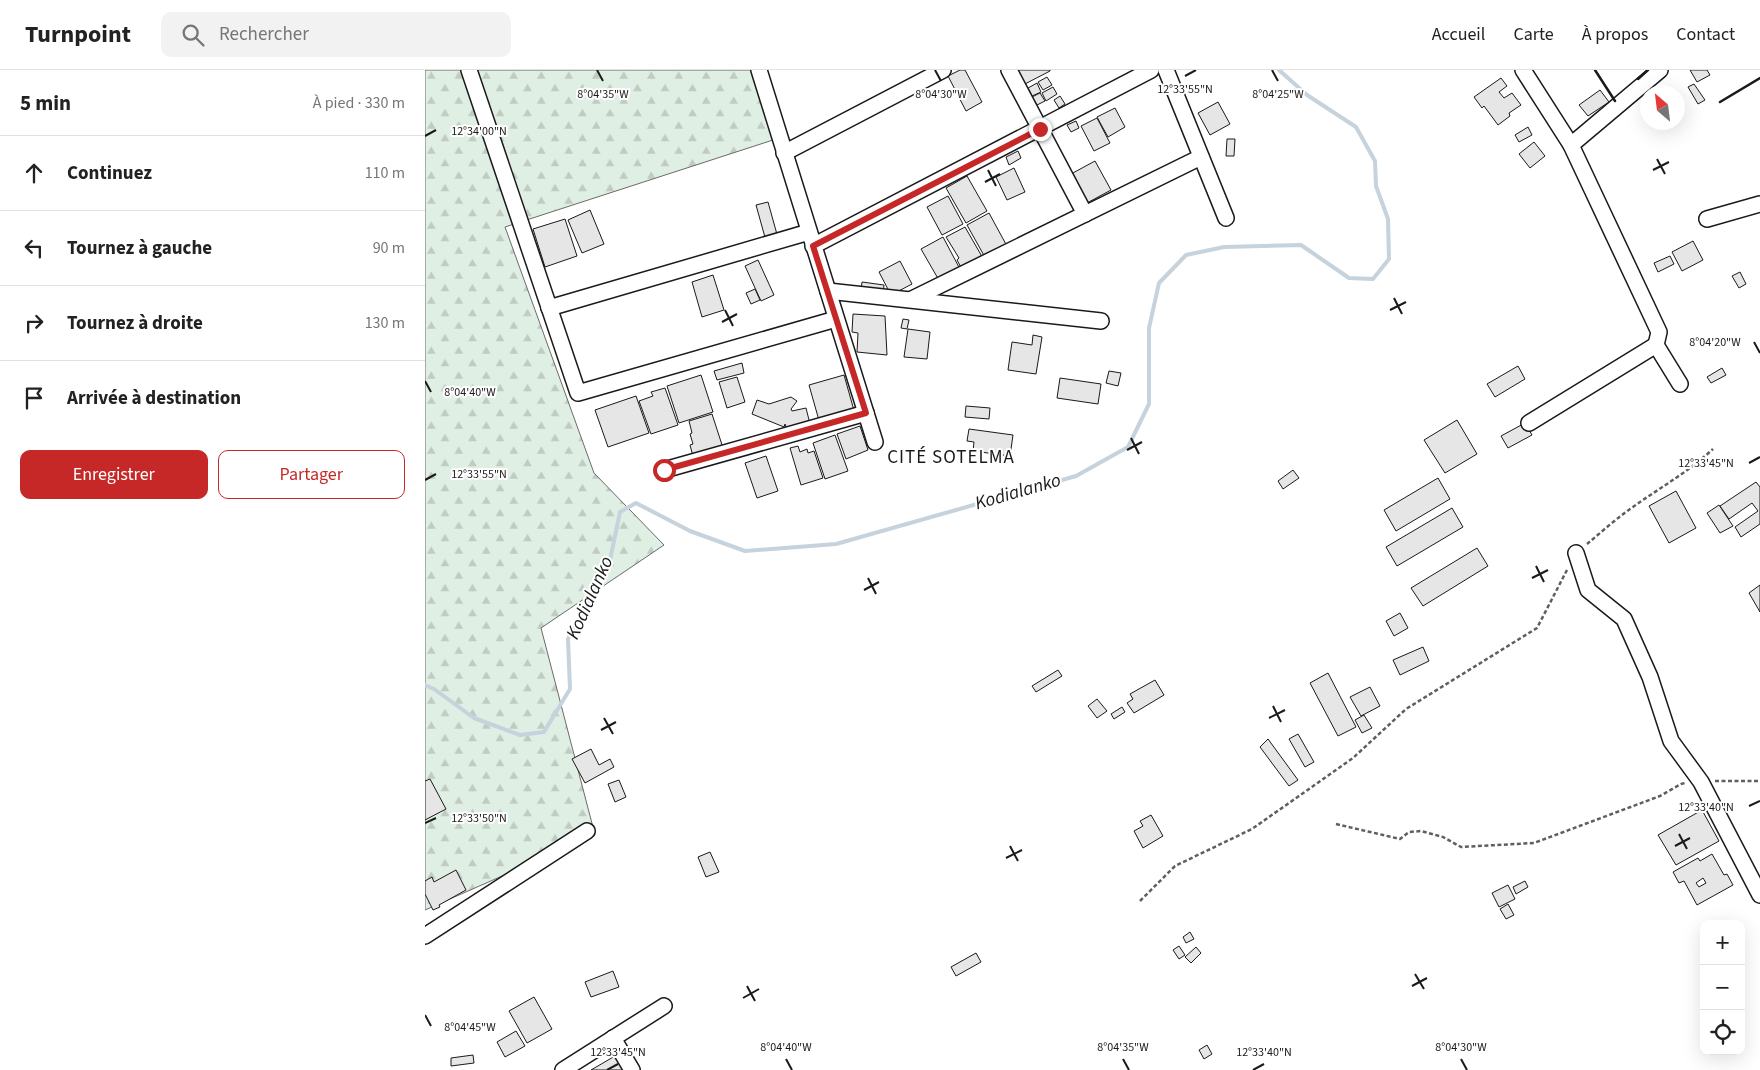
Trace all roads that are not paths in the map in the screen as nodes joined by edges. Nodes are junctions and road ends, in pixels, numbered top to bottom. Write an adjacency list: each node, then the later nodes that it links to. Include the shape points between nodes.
1 (469, 70): 20 (street)
2 (759, 70): 11 (street)
3 (943, 70): 11 (street)
4 (1009, 70): 9 (street)
5 (1151, 70): 9 (street)
6 (1166, 70): 12 (street)
7 (1523, 70): 10 (street)
8 (1660, 70): 10 (street)
9 (1040, 129): 14 (street); 17 (street)
10 (1571, 145): 23 (street, via 1659,332)
11 (784, 153): 17 (street)
12 (1201, 157): 14 (street); 15 (street)
13 (1760, 204): 16 (street)
14 (1085, 214): 19 (street)
15 (1226, 218)
16 (1707, 219)
17 (811, 239): 18 (street); 20 (street)
18 (828, 291): 19 (street); 21 (street)
19 (912, 299): 22 (street)
20 (549, 308): 21 (street, via 578,393)
21 (837, 319): 25 (street)
22 (1101, 321)
23 (1656, 345): 24 (street); 26 (street)
24 (1680, 384)
25 (866, 413): 27 (street); 28 (street)
26 (1529, 423)
27 (875, 442)
28 (664, 470)
29 (1576, 553): 31 (street, via 1588,590 1624,619 1650,677 1671,741 1701,782)
30 (587, 831): 32 (street)
31 (1760, 895)
32 (425, 936)
33 (664, 1006): 34 (street)
34 (613, 1038): 35 (street); 36 (street)
35 (563, 1070)
36 (632, 1070)

